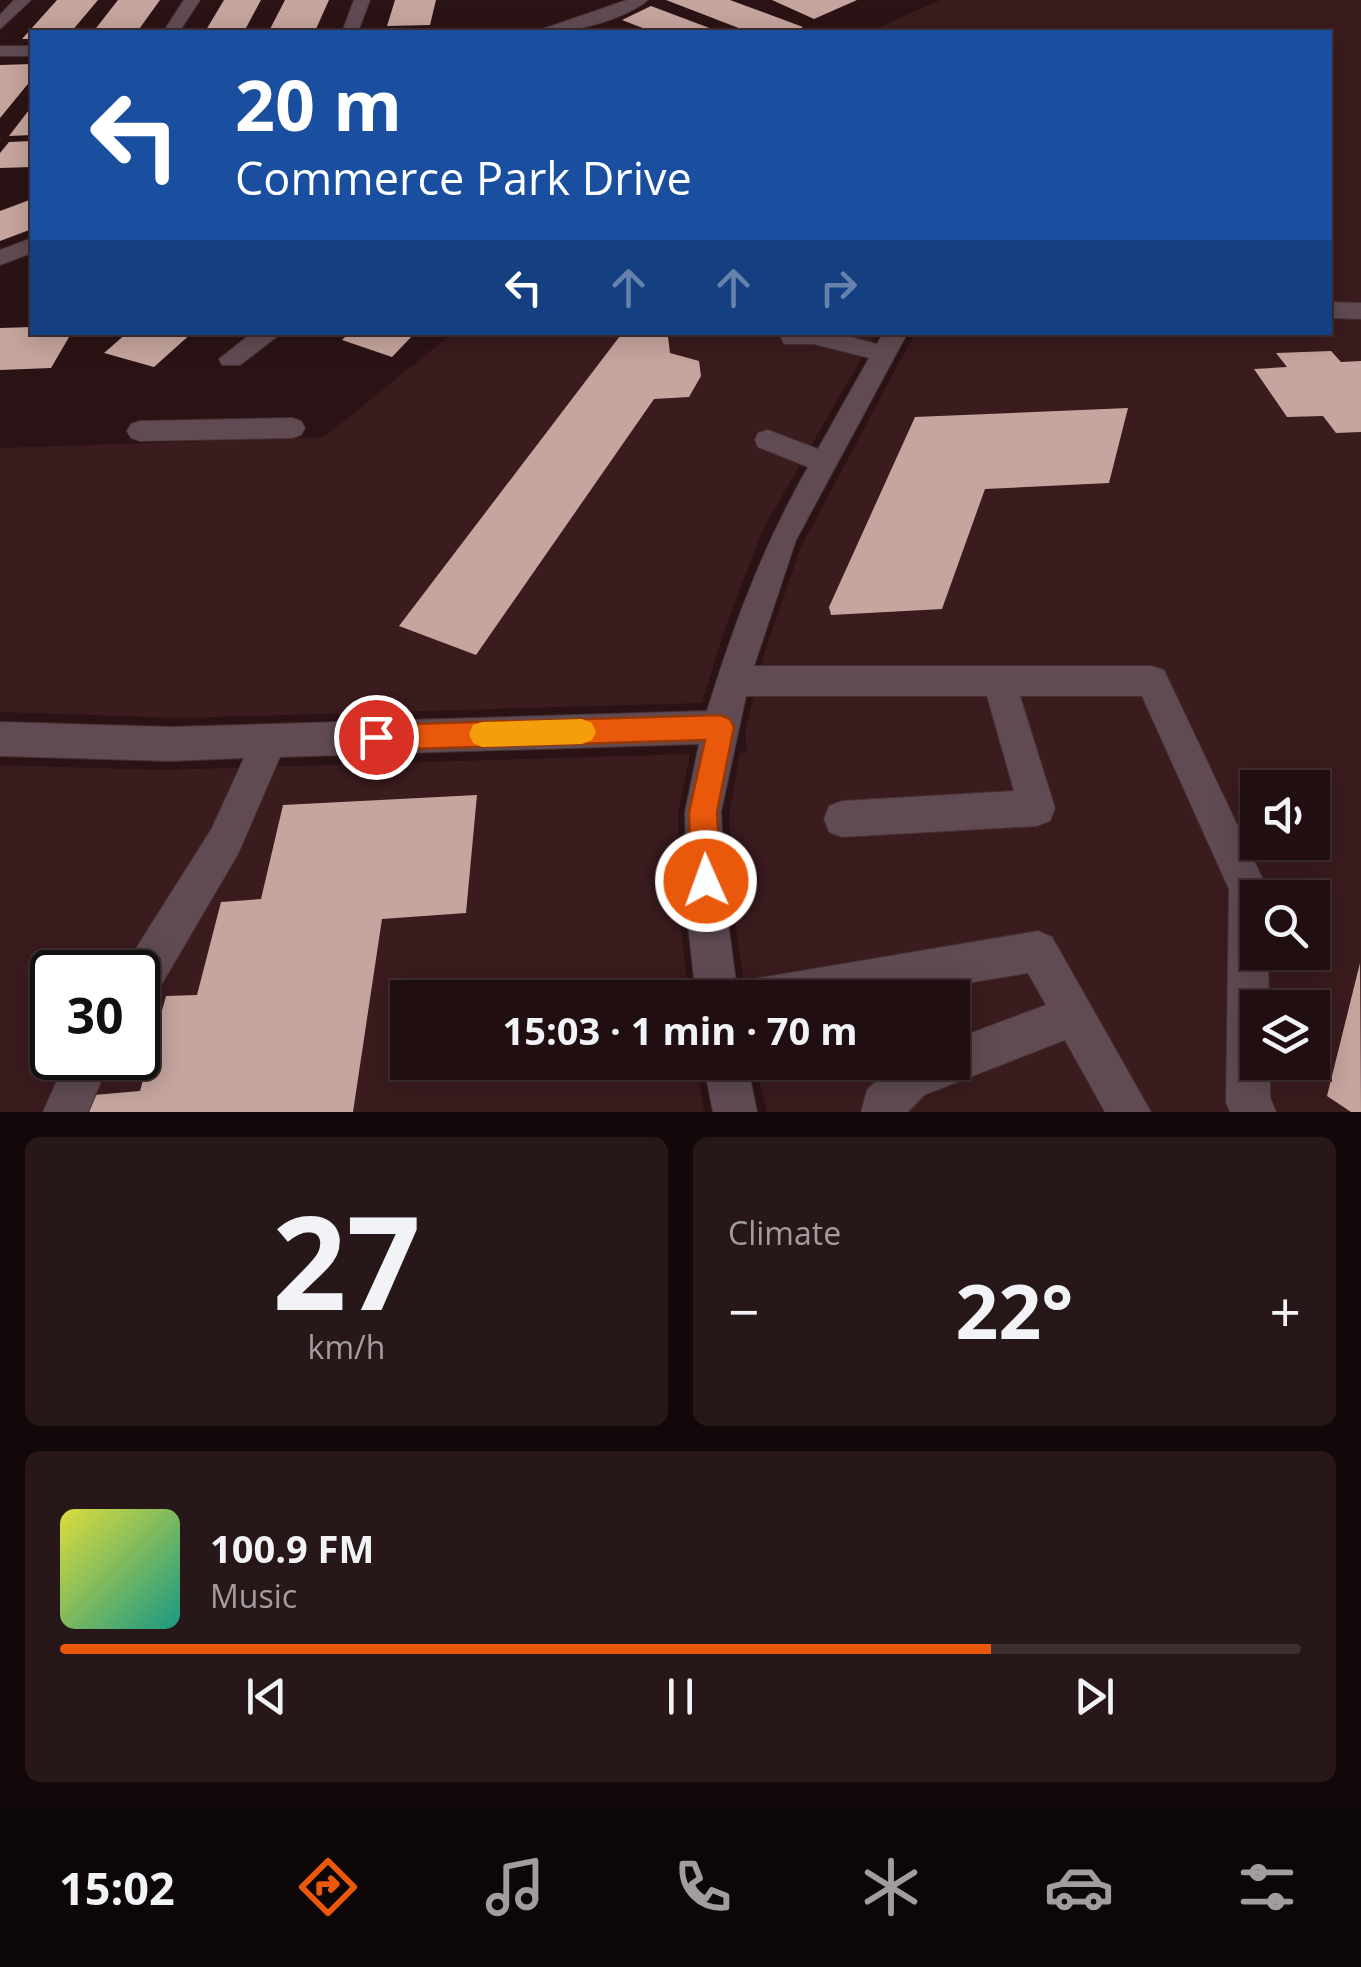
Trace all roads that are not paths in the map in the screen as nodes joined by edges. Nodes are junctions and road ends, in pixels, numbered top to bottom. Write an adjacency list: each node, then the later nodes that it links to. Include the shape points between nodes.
1 (23, 0): 6 (street)
2 (192, 0): 7 (street)
3 (362, 0): 8 (street)
4 (640, 0): 5 (street)
5 (584, 22): 9 (street); 10 (street)
6 (0, 24)
7 (172, 30)
8 (351, 30)
9 (550, 30)
10 (602, 30)
11 (30, 51): 12 (street)
12 (0, 52)
13 (30, 246): 14 (street)
14 (0, 258)
15 (1332, 310): 16 (street)
16 (1361, 311)
17 (267, 335): 20 (street)
18 (807, 336): 19 (street)
19 (890, 343): 24 (street)
20 (231, 359)
21 (292, 428): 22 (street)
22 (140, 431)
23 (768, 440): 24 (street)
24 (824, 462): 25 (street, via 782,539)
25 (733, 680): 26 (street); 27 (street)
26 (999, 681): 30 (street, via 1038,808); 43 (street, via 1152,681 1248,888 1248,1102)
27 (720, 727): 29 (street); 32 (street, via 703,812)
28 (0, 739): 29 (street)
29 (270, 740): 31 (street, via 225,841)
30 (842, 819)
31 (159, 950)
32 (715, 980)
33 (858, 980): 34 (street, via 1038,951)
34 (1075, 1014): 35 (street); 42 (street)
35 (970, 1055)
36 (79, 1080): 39 (street)
37 (729, 1080): 40 (street)
38 (909, 1080): 41 (street)
39 (64, 1112)
40 (735, 1112)
41 (883, 1112)
42 (1129, 1112)
43 (1254, 1112)

